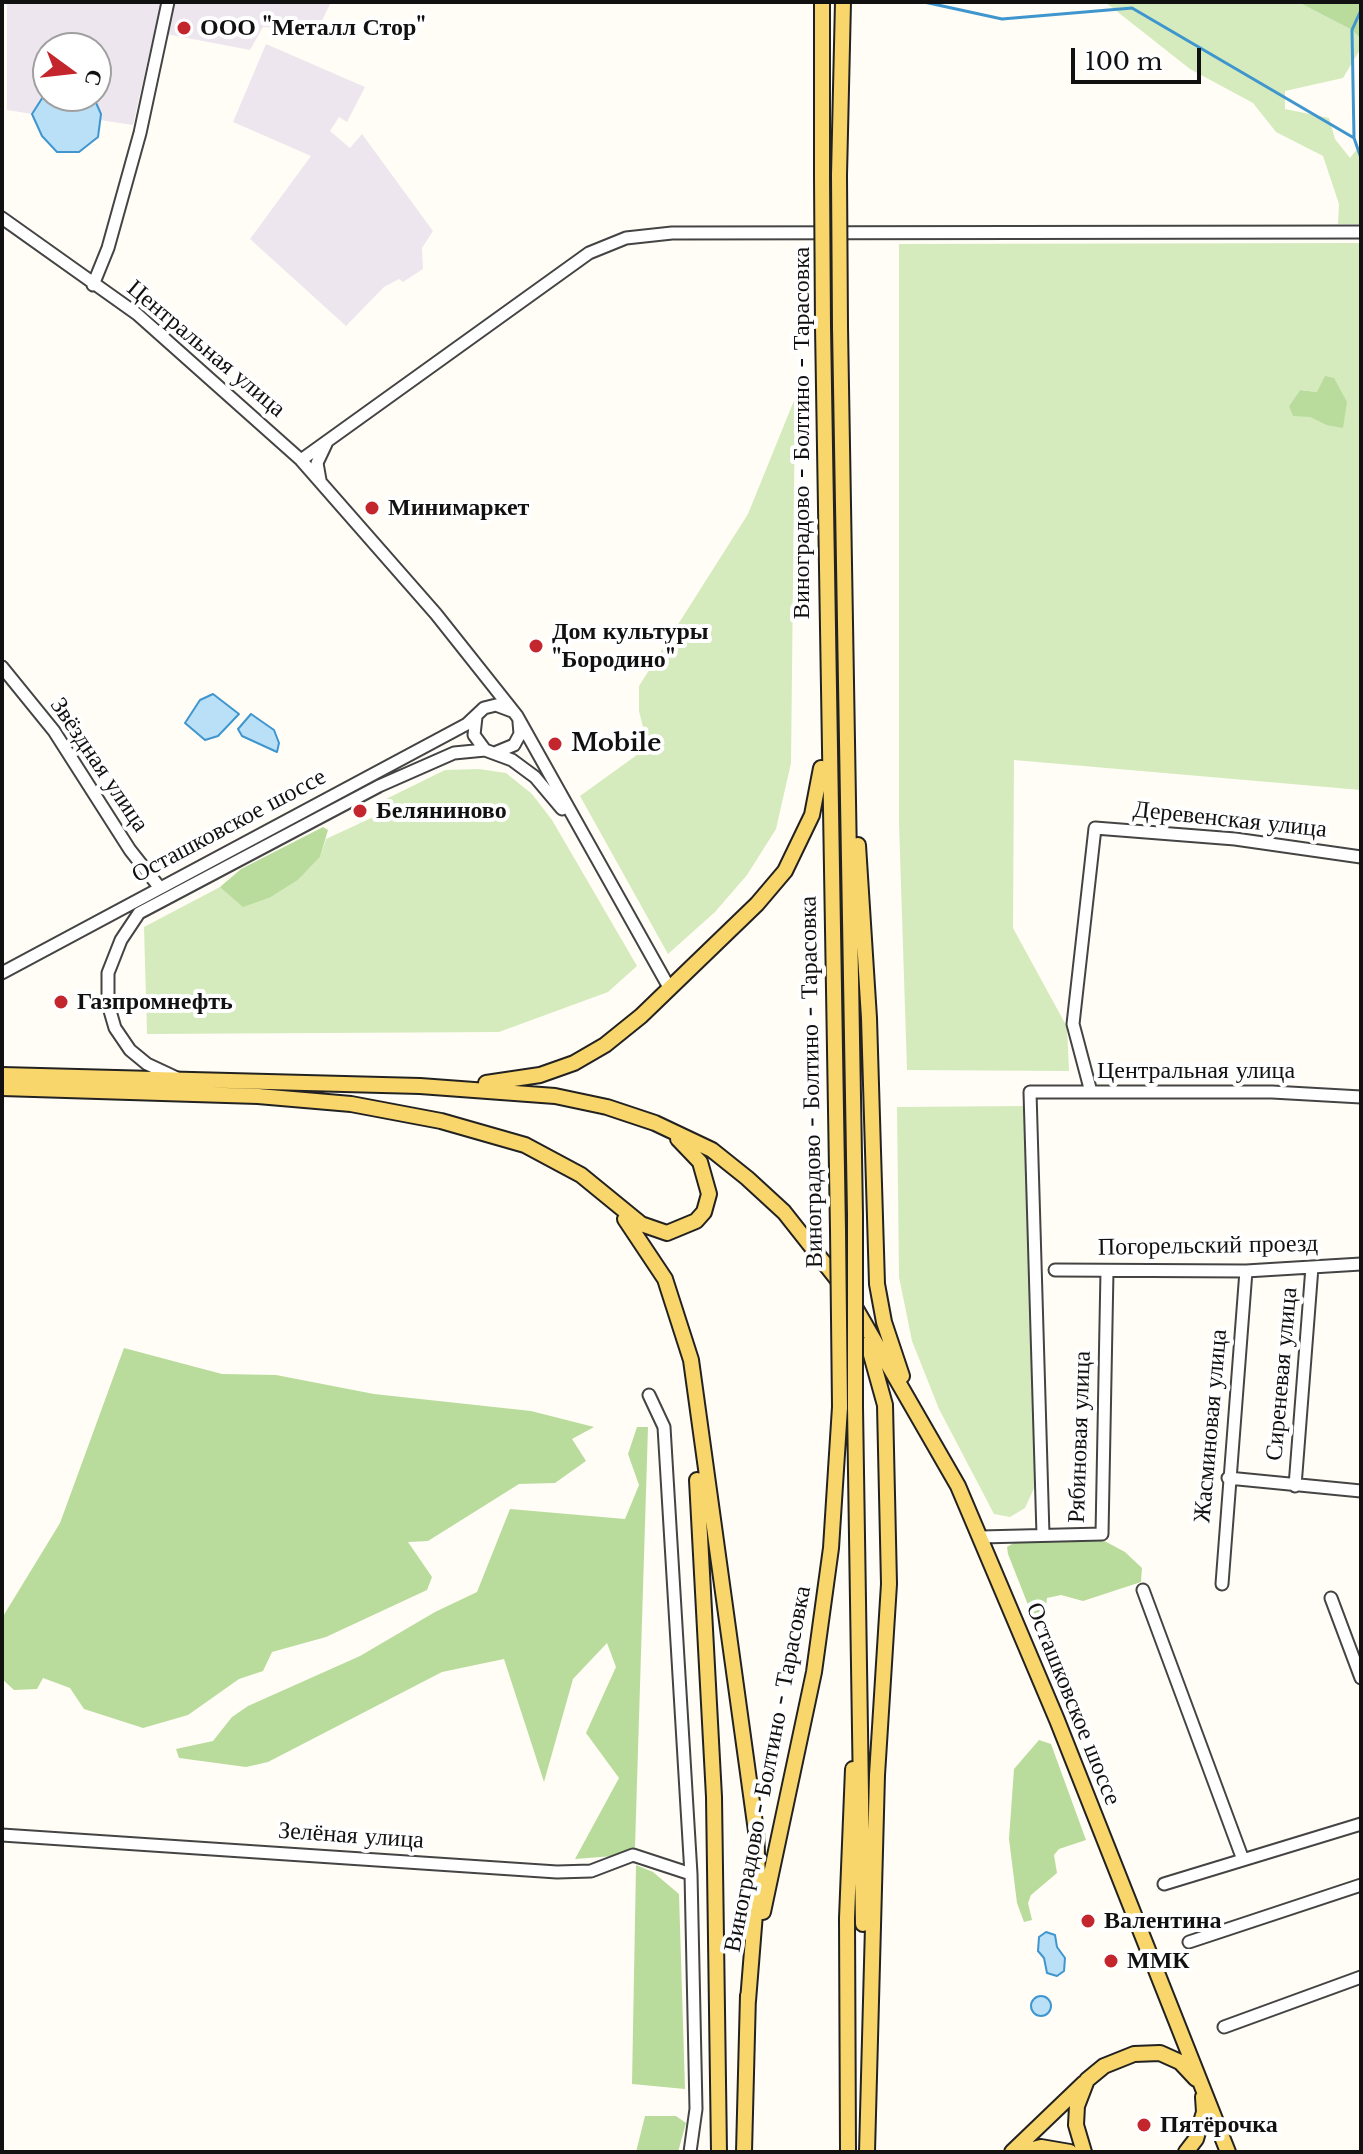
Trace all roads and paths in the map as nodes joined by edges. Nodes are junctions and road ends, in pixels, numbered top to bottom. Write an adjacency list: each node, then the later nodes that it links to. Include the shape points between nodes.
1 (168, 2): 6 (street, via 140,133)
2 (822, 2): 10 (main road, Виноградово - Болтино - Тарасовка, bridge)
3 (843, 2): 15 (main road, Виноградово - Болтино - Тарасовка, bridge, via 839,175)
4 (2, 218): 6 (street, Центральная улица)
5 (1361, 232): 7 (street, via 672,233 626,238 581,259)
6 (93, 285): 8 (street, Центральная улица, via 137,314)
7 (329, 440): 8 (street); 9 (street, via 317,463)
8 (301, 460): 9 (street, Центральная улица)
9 (321, 484): 12 (street, Центральная улица, via 436,614)
10 (825, 596): 21 (main road, via 820,776 812,815 785,871); 57 (main road, Виноградово - Болтино - Тарасовка, bridge, via 840,1407 831,1548 814,1672)
11 (2, 667): 19 (street, Звёздная улица, via 54,731)
12 (487, 682): 13 (street); 14 (street, Центральная улица)
13 (480, 713): 14 (street, via 502,705); 16 (street, via 474,735); 19 (street, Осташковское шоссе)
14 (516, 716): 16 (street, via 517,740 509,749); 17 (street)
15 (847, 732): 38 (main road, via 867,975 877,1284); 46 (main road, Виноградово - Болтино - Тарасовка, bridge)
16 (491, 751): 17 (street, via 535,777); 23 (street, Осташковское шоссе, via 454,753 400,776 139,913 108,973 108,1004 115,1028 130,1050)
17 (575, 825): 21 (street)
18 (1361, 857): 26 (street, Деревенская улица, via 1235,839 1095,828 1073,1024)
19 (160, 888): 20 (street, Осташковское шоссе)
20 (2, 973)
21 (670, 989): 24 (main road, via 605,1045 574,1063 540,1075)
22 (2, 1075): 23 (main road)
23 (180, 1080): 24 (main road)
24 (442, 1087): 28 (main road, via 555,1096)
25 (2, 1088): 29 (main road, via 351,1104 441,1121 525,1145 581,1175)
26 (1091, 1092): 27 (street, Центральная улица); 42 (street, Центральная улица, via 1030,1092)
27 (1361, 1097)
28 (655, 1123): 29 (main road, via 700,1162 709,1194 704,1212 667,1233 641,1224); 35 (main road, via 712,1150 747,1178 784,1212)
29 (608, 1198): 36 (main road, via 665,1279)
30 (1361, 1264): 31 (street, Погорельский проезд)
31 (1312, 1267): 34 (street, Погорельский проезд); 40 (street, Сиреневая улица)
32 (1055, 1270): 33 (street, Погорельский проезд)
33 (1107, 1271): 34 (street, Погорельский проезд); 42 (street, Рябиновая улица, via 1102,1534)
34 (1246, 1271): 39 (street, Жасминовая улица)
35 (847, 1294): 38 (main road, Осташковское шоссе); 65 (main road, via 875,1363 888,1446 889,1584 877,1789)
36 (691, 1360): 57 (main road, via 756,1831 758,1876); 62 (main road, via 714,1797)
37 (649, 1395): 52 (street, via 664,1427)
38 (912, 1407): 43 (main road, Осташковское шоссе)
39 (1228, 1478): 40 (street); 44 (street, Жасминовая улица)
40 (1295, 1486): 41 (street)
41 (1361, 1491)
42 (1043, 1535): 43 (street, Рябиновая улица)
43 (981, 1537): 60 (main road, Осташковское шоссе)
44 (1222, 1584)
45 (1143, 1590): 51 (street)
46 (859, 1592): 64 (main road, via 847,1918); 65 (main road, Виноградово - Болтино - Тарасовка)
47 (1331, 1598): 48 (street)
48 (1361, 1678)
49 (1361, 1824): 51 (street)
50 (2, 1835): 52 (street, Зелёная улица, via 557,1872 591,1871 633,1855)
51 (1242, 1857): 53 (street)
52 (691, 1874): 61 (street, via 696,2109)
53 (1164, 1884)
54 (1361, 1885): 55 (street)
55 (1189, 1942)
56 (1361, 1977): 58 (street)
57 (748, 2001): 63 (main road, Виноградово - Болтино - Тарасовка)
58 (1224, 2027)
59 (1087, 2080): 60 (main road, via 1104,2066 1134,2054 1160,2053 1180,2062); 66 (main road); 69 (main road, via 1076,2125)
60 (1203, 2086): 70 (main road, via 1204,2112); 71 (main road, Осташковское шоссе)
61 (690, 2152)
62 (719, 2152)
63 (744, 2152)
64 (848, 2152)
65 (867, 2152)
66 (1012, 2152)
67 (1022, 2152): 68 (main road, via 1041,2147)
68 (1070, 2152)
69 (1084, 2152)
70 (1186, 2152)
71 (1228, 2152)

